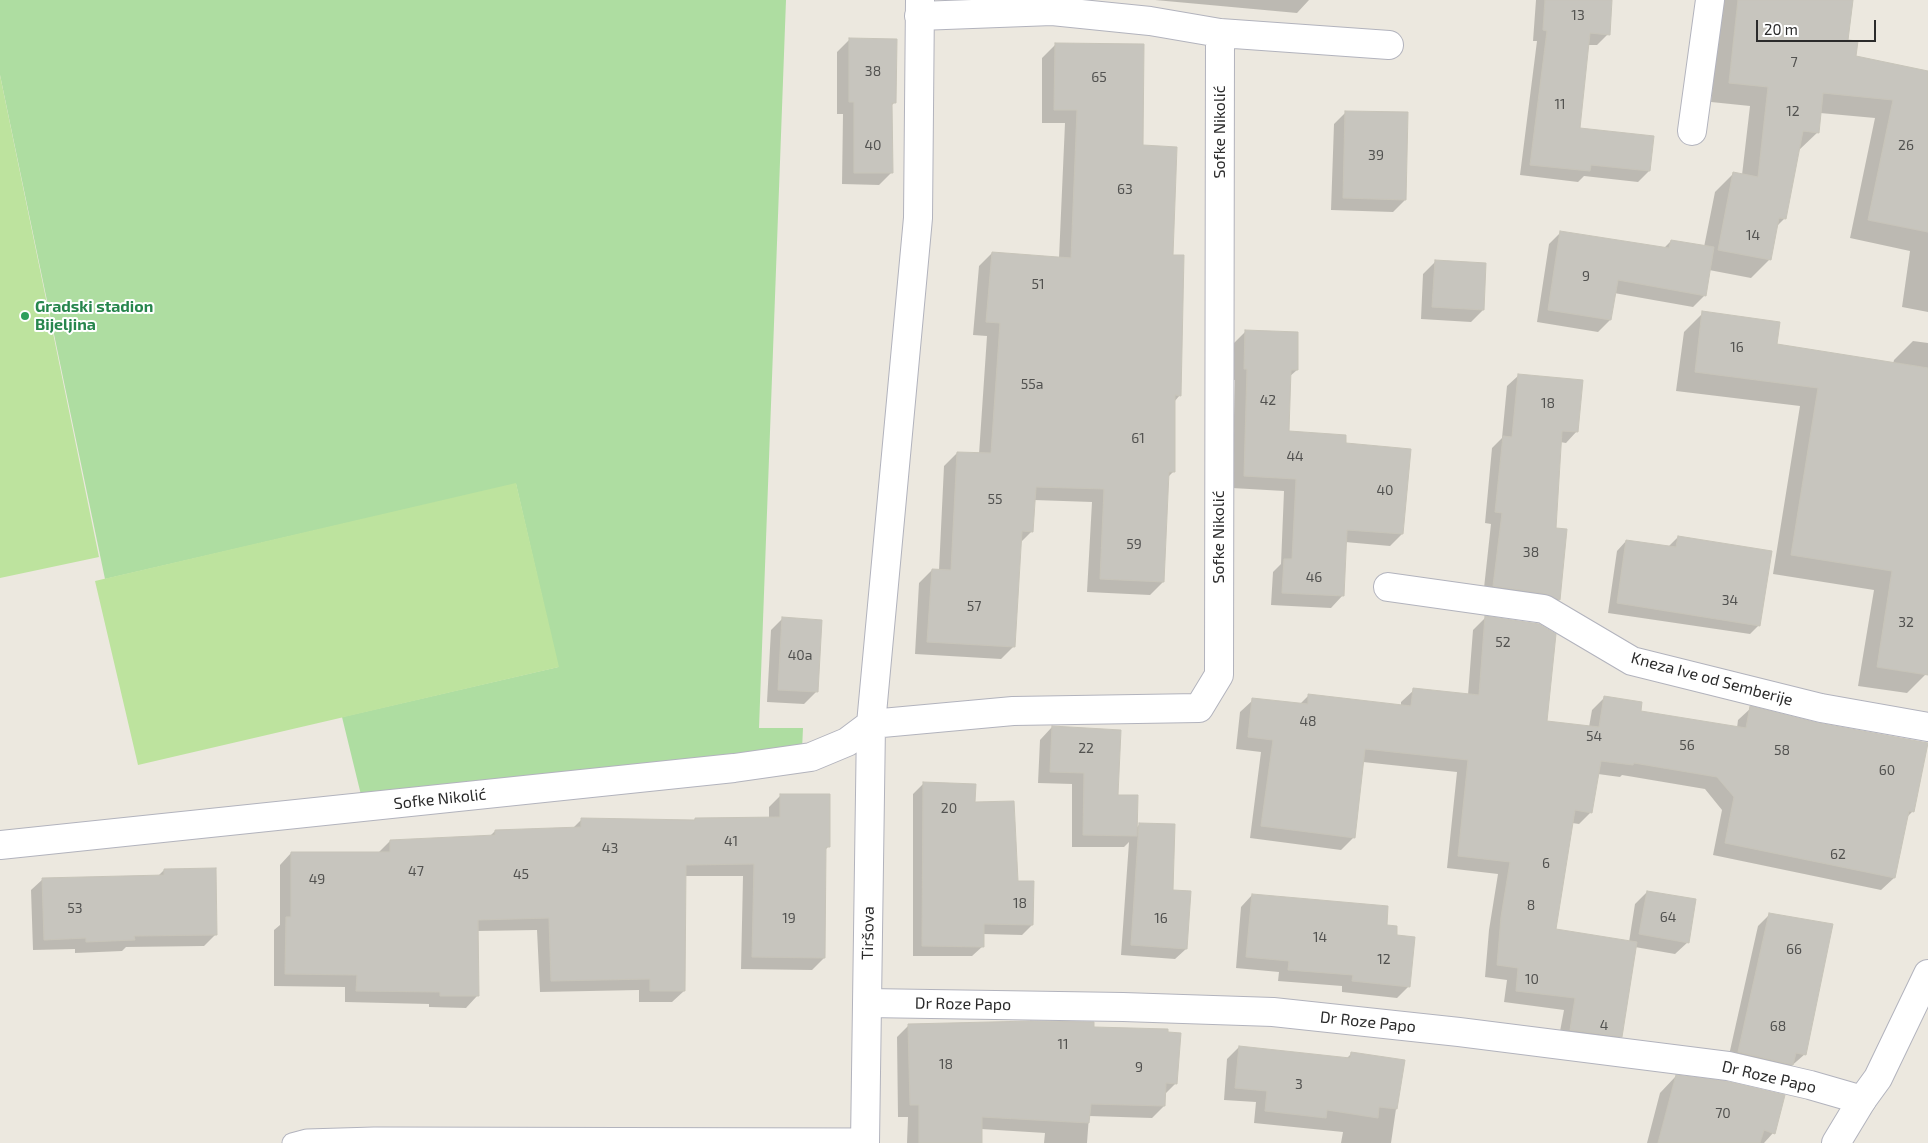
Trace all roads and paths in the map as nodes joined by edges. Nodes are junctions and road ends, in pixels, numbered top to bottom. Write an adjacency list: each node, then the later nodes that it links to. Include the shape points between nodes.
1 (1710, 0): 5 (street)
2 (920, 8): 3 (street, via 1052,11 1150,21); 7 (street, via 918,218)
3 (1220, 33): 4 (street); 7 (street, Sofke Nikolić, via 1219,674 1199,708 1013,711)
4 (1390, 45)
5 (1692, 132)
6 (1388, 587): 8 (street, Kneza Ive od Semberije, via 1544,609 1632,661 1821,708)
7 (871, 724): 9 (street, Sofke Nikolić, via 847,742 811,757 734,768); 11 (street, Tiršova)
8 (1928, 727)
9 (0, 845)
10 (1928, 974): 12 (street, via 1878,1078)
11 (867, 1003): 12 (street, Dr Roze Papo, via 1273,1012 1728,1066); 13 (street, Tiršova)
12 (1862, 1100): 15 (street)
13 (865, 1141): 14 (lane, via 374,1137 307,1139)
14 (292, 1143)
15 (1836, 1143)

